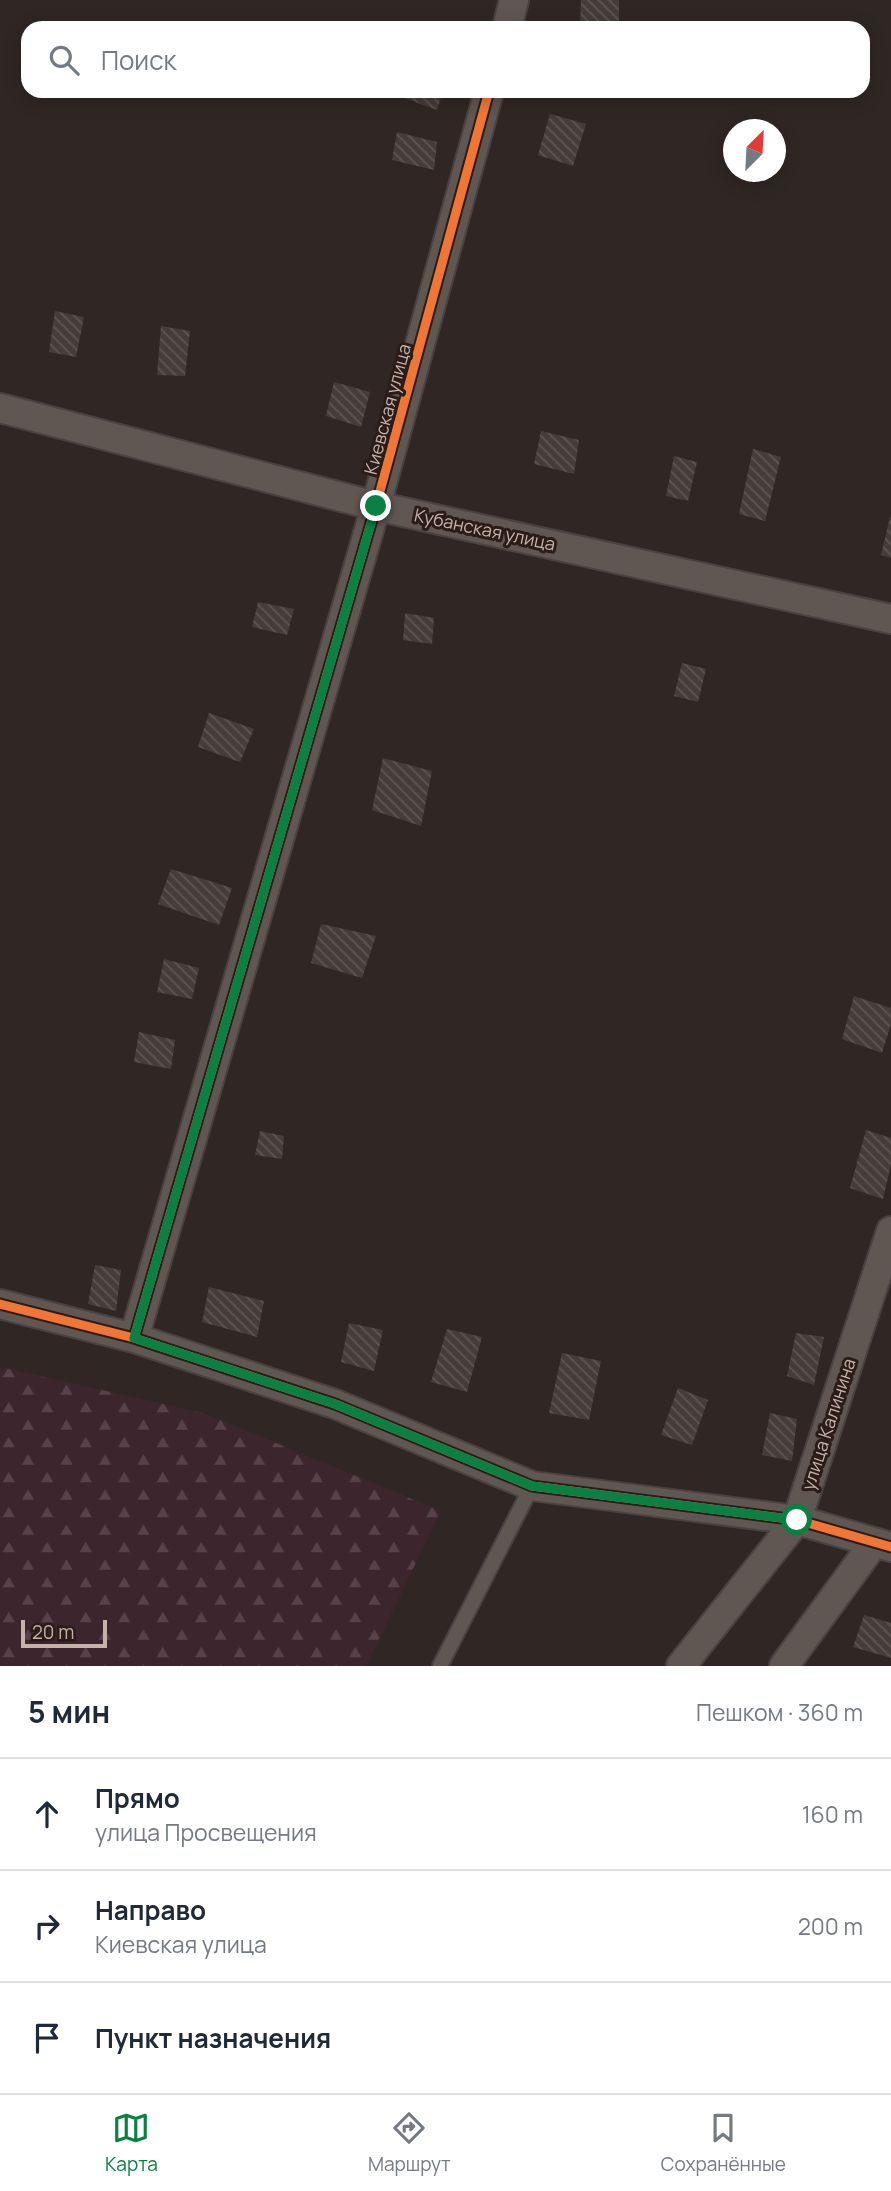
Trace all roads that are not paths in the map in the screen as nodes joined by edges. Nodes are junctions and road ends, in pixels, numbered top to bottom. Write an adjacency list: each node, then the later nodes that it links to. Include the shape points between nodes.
1 (514, 0): 2 (street)
2 (508, 21)
3 (487, 98): 5 (street, Киевская улица)
4 (0, 408): 5 (street, Кубанская улица)
5 (376, 506): 6 (street, Кубанская улица); 9 (street, Киевская улица)
6 (891, 619)
7 (891, 1231): 11 (street, улица Калинина)
8 (0, 1304): 9 (street)
9 (134, 1338): 10 (street, via 335,1404)
10 (532, 1486): 11 (street); 13 (lane)
11 (797, 1520): 12 (street); 14 (street, улица Калинина)
12 (882, 1545): 15 (street)
13 (440, 1666)
14 (681, 1666)
15 (784, 1666)

